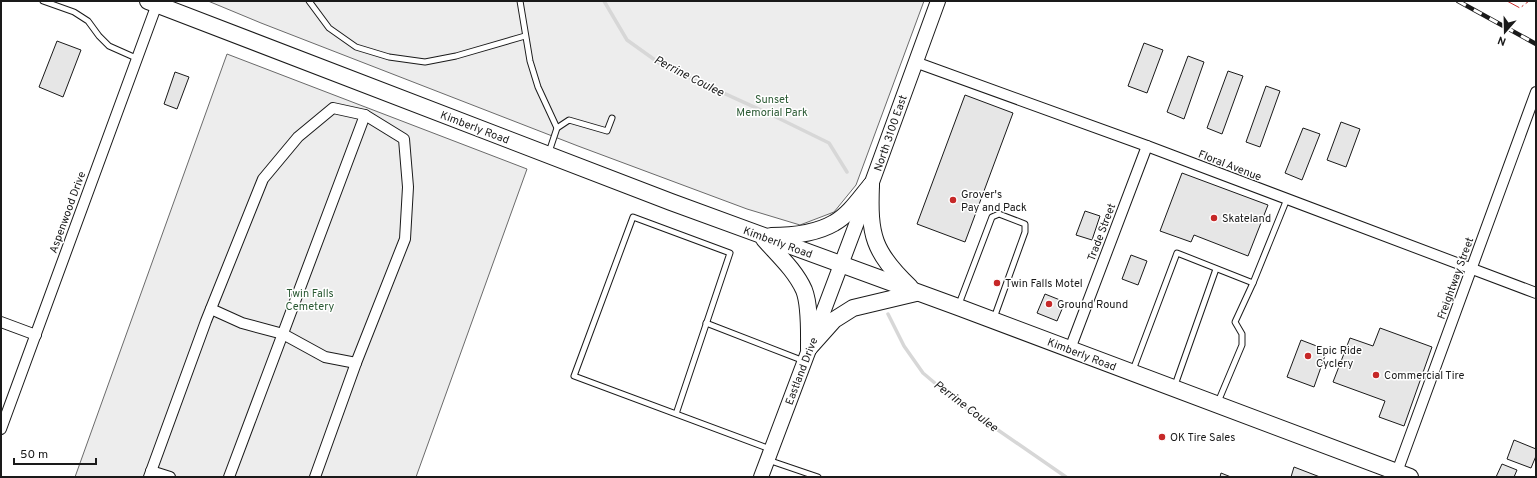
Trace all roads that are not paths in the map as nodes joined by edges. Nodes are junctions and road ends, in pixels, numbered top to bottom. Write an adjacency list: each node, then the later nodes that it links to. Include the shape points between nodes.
1 (43, 1): 7 (lane, via 79,15 88,21 109,46)
2 (309, 1): 6 (lane, via 329,28 356,47 389,57 425,62)
3 (520, 1): 6 (lane)
4 (938, 1): 8 (main road, North 3100 East)
5 (154, 2): 7 (street, Aspenwood Drive); 14 (main road, Kimberly Road)
6 (525, 36): 12 (lane, via 538,87)
7 (136, 58): 30 (street, Aspenwood Drive)
8 (915, 62): 13 (street, Floral Avenue); 15 (main road, North 3100 East)
9 (1536, 92): 20 (street, Freightway Street)
10 (365, 115): 25 (street, via 333,108 298,137 263,179); 29 (street); 33 (street, via 404,139 408,187 405,239)
11 (612, 118): 12 (lane, via 607,131 569,120)
12 (557, 128): 14 (lane)
13 (1147, 146): 16 (street, Floral Avenue); 31 (street, Trade Street)
14 (548, 155): 17 (main road, Kimberly Road)
15 (871, 185): 17 (main road, via 835,223 790,236); 18 (main road, North 3100 East); 22 (main road, via 872,230 877,246 884,260)
16 (1287, 199): 20 (street, Floral Avenue); 21 (lane)
17 (761, 236): 18 (main road, Kimberly Road); 32 (main road, via 792,270 804,291 808,319)
18 (841, 265): 22 (main road, Kimberly Road); 32 (main road, Eastland Drive)
19 (1216, 269): 21 (lane); 34 (lane, via 1176,253); 35 (lane)
20 (1471, 269): 23 (street, Floral Avenue); 41 (street, Freightway Street)
21 (1253, 283): 36 (lane, via 1235,322 1242,334 1242,345)
22 (916, 293): 24 (main road, Kimberly Road); 32 (main road, via 853,308 834,320)
23 (1536, 293)
24 (958, 307): 26 (main road, Kimberly Road); 26 (lane, via 992,217 999,214 1025,224 1025,232)
25 (211, 309): 29 (street, via 242,323); 40 (street)
26 (993, 321): 31 (main road, Kimberly Road)
27 (1, 322): 30 (street)
28 (706, 323): 32 (lane); 37 (lane); 37 (lane, via 730,254 633,217 574,376)
29 (283, 334): 33 (street, via 325,357); 43 (street)
30 (36, 335): 38 (street, Aspenwood Drive)
31 (1070, 349): 34 (main road, Kimberly Road)
32 (807, 355): 39 (main road, Eastland Drive)
33 (356, 364): 44 (street)
34 (1132, 373): 35 (main road, Kimberly Road)
35 (1174, 388): 36 (main road, Kimberly Road)
36 (1217, 405): 41 (main road, Kimberly Road)
37 (676, 414): 39 (lane)
38 (1, 429)
39 (769, 455): 45 (main road, Eastland Drive); 46 (lane)
40 (150, 474): 42 (street)
41 (1401, 475)
42 (170, 477)
43 (229, 477)
44 (315, 477)
45 (761, 477)
46 (818, 477)

